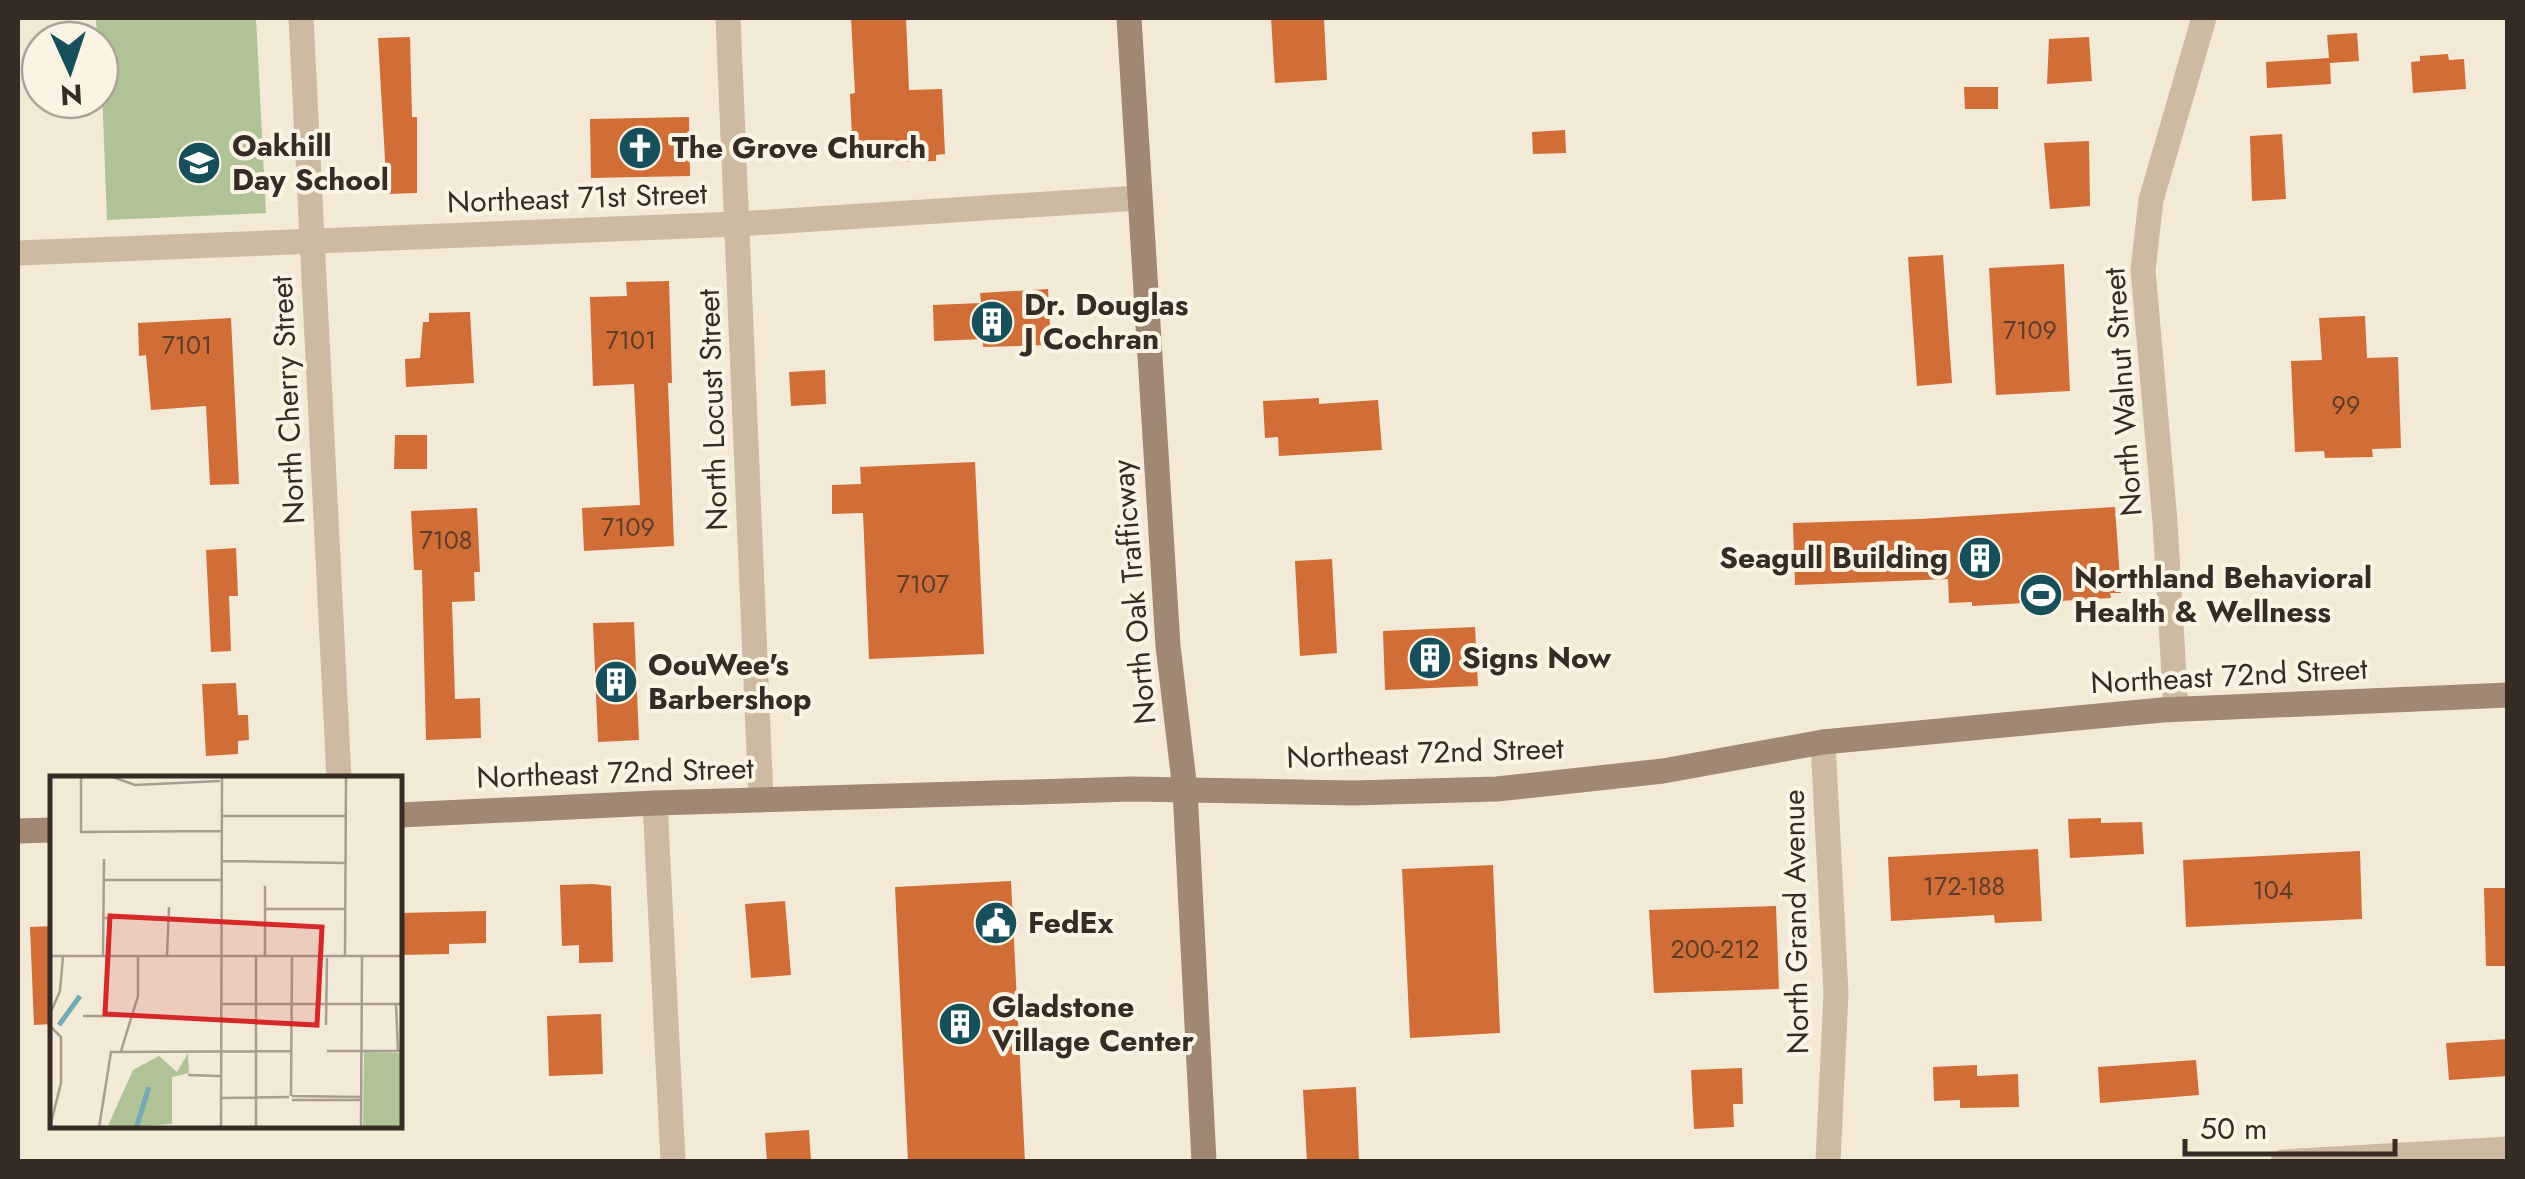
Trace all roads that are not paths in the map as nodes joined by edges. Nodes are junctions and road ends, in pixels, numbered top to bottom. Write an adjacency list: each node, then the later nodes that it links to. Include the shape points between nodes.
1 (302, 18): 7 (street, North Cherry Street)
2 (728, 18): 6 (street, North Locust Street)
3 (1130, 18): 5 (main road, North Oak Trafficway)
4 (2204, 18): 10 (street, North Walnut Street, via 2151,200 2143,270)
5 (1139, 198): 6 (street, Northeast 71st Street); 13 (main road, North Oak Trafficway, via 1168,646)
6 (738, 224): 7 (street, Northeast 71st Street); 14 (street, North Locust Street)
7 (312, 240): 8 (street, Northeast 71st Street); 12 (street, North Cherry Street)
8 (18, 253)
9 (2508, 695): 10 (main road, Northeast 72nd Street)
10 (2176, 708): 11 (main road, Northeast 72nd Street)
11 (1823, 742): 13 (main road, Northeast 72nd Street, via 1497,790); 22 (street, North Grand Avenue, via 1836,993)
12 (339, 776)
13 (1185, 790): 14 (main road, Northeast 72nd Street); 21 (main road, North Oak Trafficway)
14 (761, 800): 15 (main road, Northeast 72nd Street)
15 (655, 803): 16 (main road, Northeast 72nd Street); 20 (street)
16 (402, 816)
17 (50, 830): 18 (main road)
18 (18, 831)
19 (2508, 1150): 23 (street)
20 (672, 1162)
21 (1204, 1162)
22 (1828, 1162)
23 (2283, 1162)

